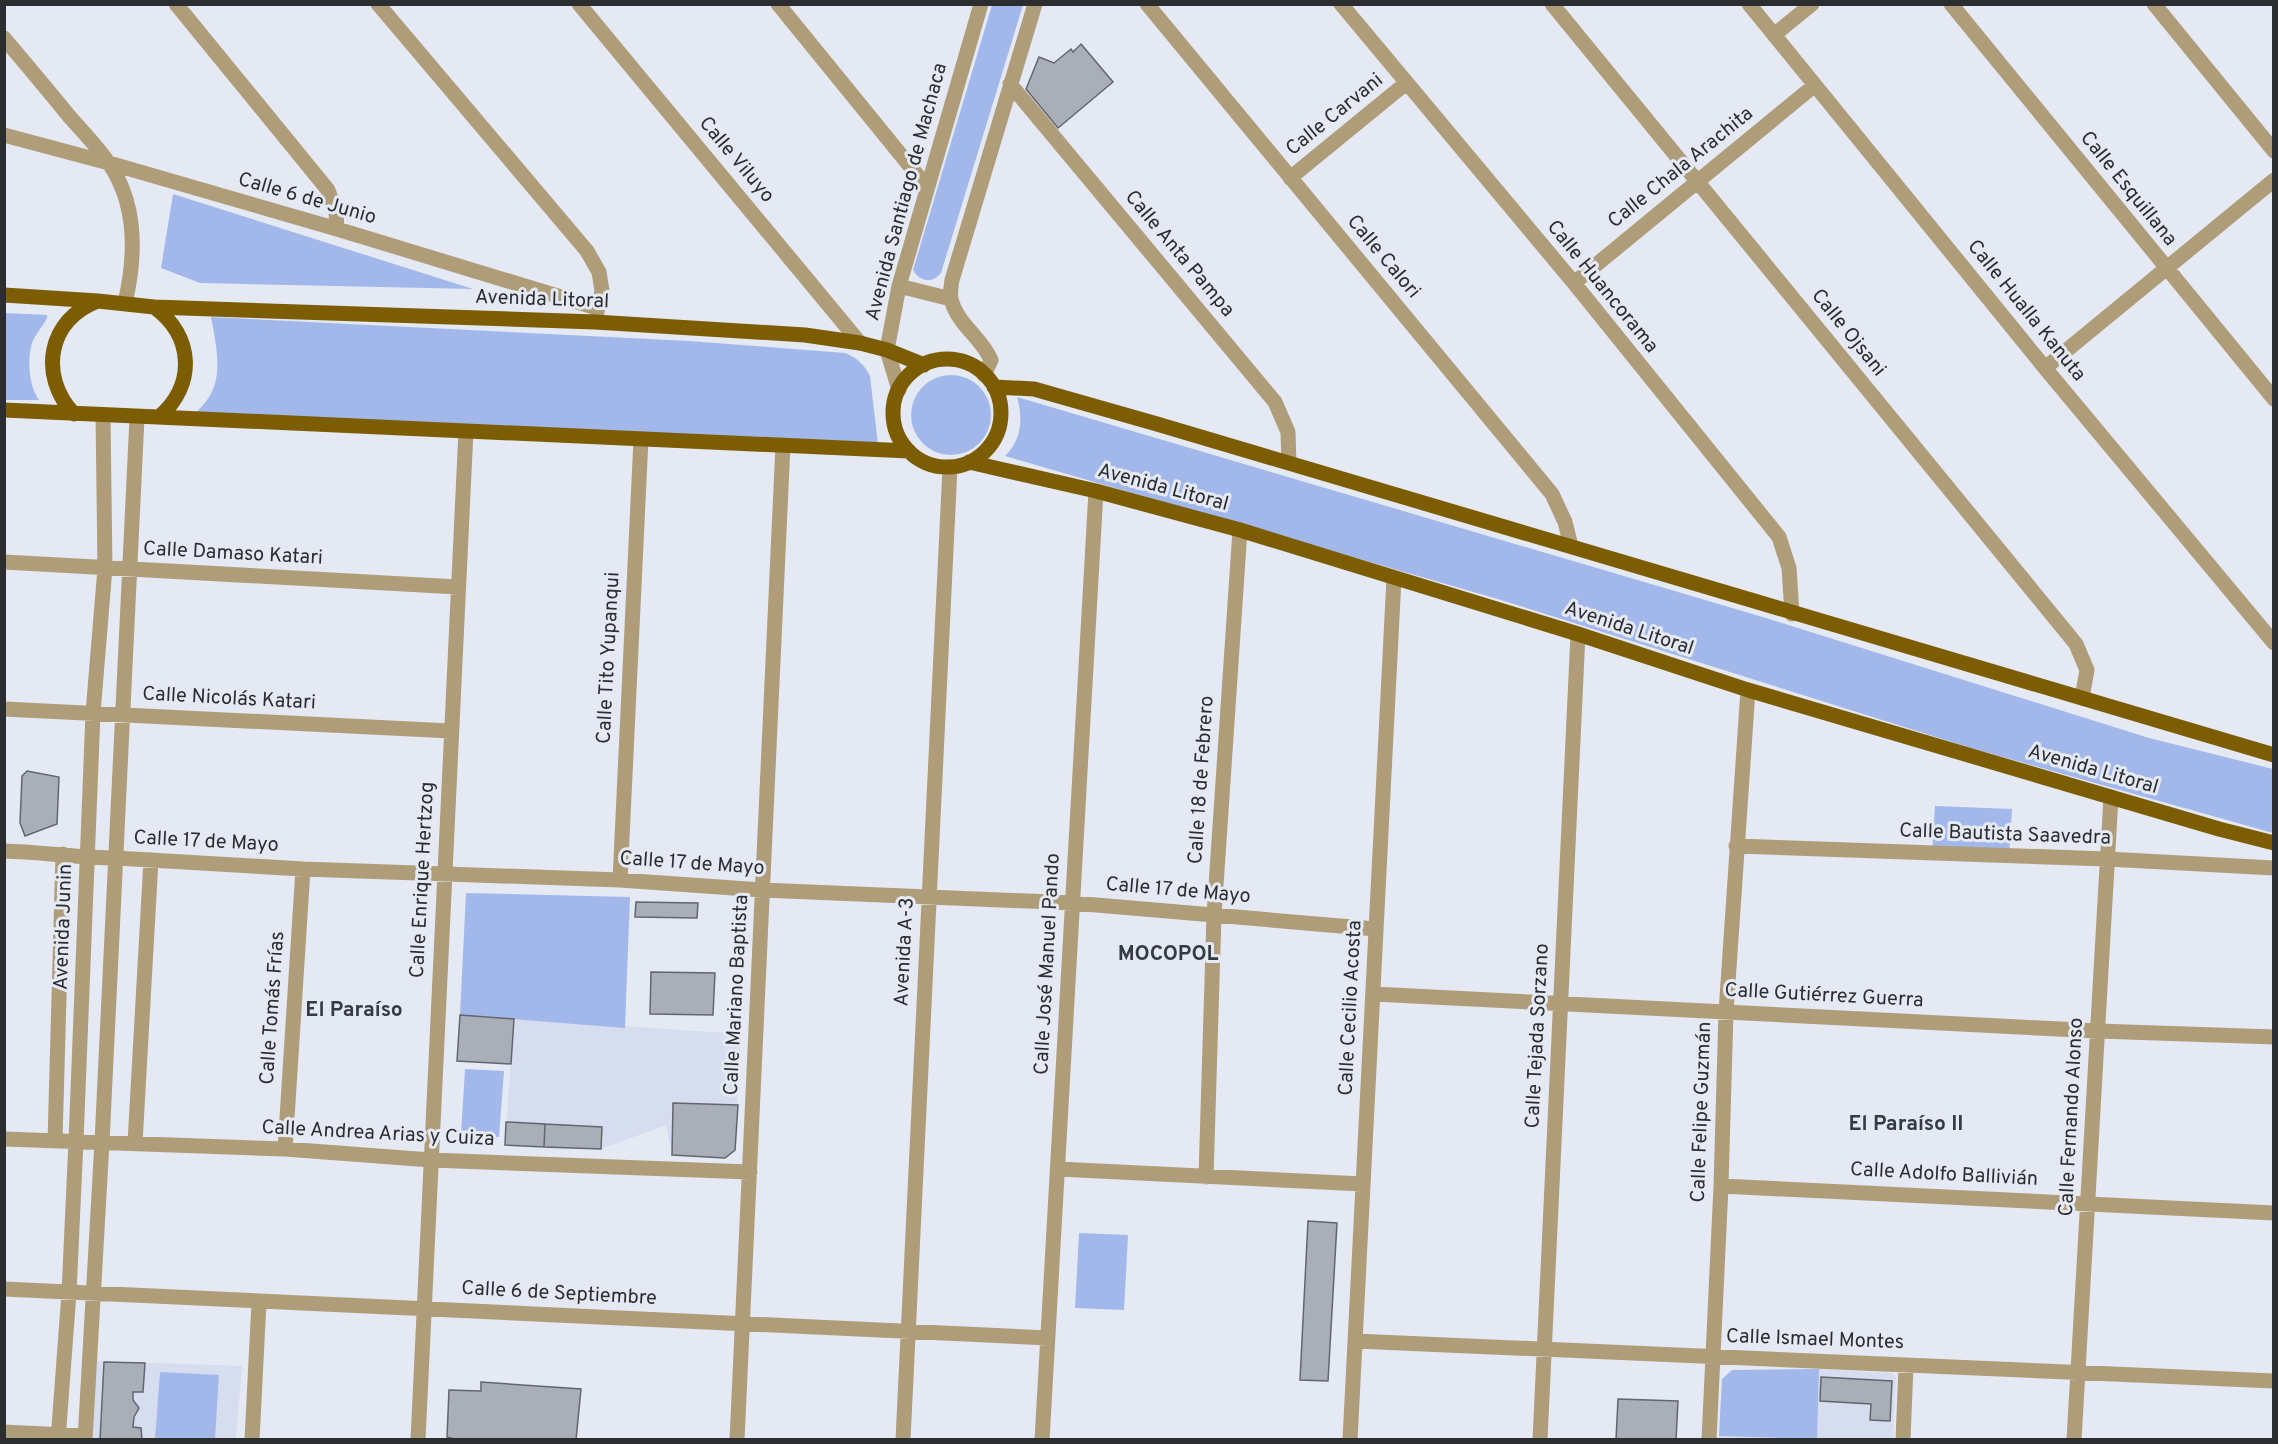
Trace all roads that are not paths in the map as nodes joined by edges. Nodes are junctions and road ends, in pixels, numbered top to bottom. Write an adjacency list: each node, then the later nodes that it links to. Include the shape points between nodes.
1 (176, 4): 26 (street, via 328,190)
2 (378, 4): 35 (street, via 587,251 599,272 602,291)
3 (579, 4): 36 (street, Calle Viluyo)
4 (778, 4): 25 (street)
5 (981, 4): 25 (street, Avenida Santiago de Machaca)
6 (1035, 4): 16 (street)
7 (1147, 4): 22 (street, Calle Calori)
8 (1341, 4): 17 (street, Calle Huancorama)
9 (1552, 4): 24 (street, Calle Ojsani)
10 (1749, 4): 14 (street, Calle Hualla Kanuta)
11 (1812, 4): 14 (street)
12 (1951, 4): 27 (street, Calle Esquillana)
13 (2154, 4): 20 (street)
14 (1774, 35): 18 (street, Calle Hualla Kanuta)
15 (4, 38): 21 (street)
16 (1010, 84): 31 (street, via 952,280); 54 (street, Calle Anta Pampa, via 1275,402 1288,432)
17 (1405, 84): 22 (street, Calle Carvani); 28 (street, Calle Huancorama)
18 (1815, 85): 24 (street, Calle Chala Arachita); 39 (street, Calle Hualla Kanuta)
19 (4, 135): 21 (street, Calle 6 de Junio)
20 (2274, 151)
21 (109, 163): 26 (street, Calle 6 de Junio); 33 (street, via 130,217 132,275)
22 (1290, 178): 58 (street, Calle Calori, via 1552,494)
23 (2274, 180): 27 (street)
24 (1696, 182): 28 (street, Calle Chala Arachita); 68 (street, Calle Ojsani, via 2076,644 2087,670)
25 (927, 187): 29 (street, Avenida Santiago de Machaca)
26 (337, 229): 35 (street, Calle 6 de Junio)
27 (2166, 269): 39 (street); 43 (street, Calle Esquillana)
28 (1574, 283): 64 (street, Calle Huancorama, via 1779,537 1789,568)
29 (899, 286): 31 (street); 37 (street, Avenida Santiago de Machaca)
30 (4, 295): 32 (main road)
31 (951, 298): 40 (street, via 964,324 991,360)
32 (98, 301): 33 (main road); 45 (main road, via 68,321 52,354 57,390)
33 (125, 303): 34 (main road)
34 (154, 307): 35 (main road, Avenida Litoral); 47 (main road, via 174,327 186,362 177,397)
35 (596, 315): 36 (main road, Avenida Litoral)
36 (860, 343): 37 (main road, Avenida Litoral)
37 (887, 350): 38 (main road, Avenida Litoral); 42 (street, Avenida Santiago de Machaca)
38 (924, 365): 40 (main road, via 953,360 970,364); 42 (main road)
39 (2045, 368): 66 (street, Calle Hualla Kanuta)
40 (984, 375): 41 (main road)
41 (994, 387): 53 (main road, via 1000,402 999,427 986,450); 54 (main road, via 1034,389)
42 (899, 390): 52 (main road, via 894,419 898,436)
43 (2274, 399)
44 (4, 410): 45 (main road)
45 (74, 414): 46 (main road)
46 (103, 416): 48 (main road); 60 (street, Avenida Junin)
47 (159, 417): 48 (main road); 49 (main road)
48 (137, 418): 61 (street)
49 (466, 431): 50 (main road); 63 (street, Calle Enrique Hertzog)
50 (641, 439): 51 (main road); 86 (street, Calle Tito Yupanqui)
51 (783, 445): 52 (main road); 87 (street, Calle Mariano Baptista)
52 (909, 451): 55 (main road, via 928,463)
53 (969, 462): 55 (main road); 56 (main road, Avenida Litoral)
54 (1289, 463): 58 (main road)
55 (950, 467): 88 (street, Avenida A-3)
56 (1096, 491): 57 (main road, Avenida Litoral); 89 (street, Calle José Manuel Pando)
57 (1240, 530): 62 (main road, Avenida Litoral); 90 (street, Calle 18 de Febrero)
58 (1571, 546): 64 (main road)
59 (4, 562): 60 (street, Calle Damaso Katari)
60 (105, 568): 61 (street, Calle Damaso Katari); 70 (street, Avenida Junin)
61 (128, 569): 63 (street, Calle Damaso Katari); 71 (street)
62 (1394, 579): 65 (main road, Avenida Litoral); 91 (street, Calle Cecilio Acosta)
63 (458, 587): 72 (street, Calle Enrique Hertzog)
64 (1792, 614): 68 (main road)
65 (1578, 634): 67 (main road, Avenida Litoral); 93 (street, Calle Tejada Sorzano)
66 (2274, 643)
67 (1748, 690): 74 (main road, Avenida Litoral); 76 (street, Calle Felipe Guzmán)
68 (2082, 698): 73 (main road)
69 (4, 709): 70 (street, Calle Nicolás Katari)
70 (93, 713): 71 (street, Calle Nicolás Katari); 79 (street, Avenida Junin)
71 (122, 714): 72 (street, Calle Nicolás Katari); 80 (street)
72 (451, 730): 85 (street, Calle Enrique Hertzog)
73 (2274, 755)
74 (2111, 797): 75 (main road, Avenida Litoral); 81 (street, Calle Fernando Alonso)
75 (2274, 843)
76 (1736, 846): 81 (street, Calle Bautista Saavedra); 94 (street, Calle Felipe Guzmán)
77 (4, 851): 78 (street, Calle 17 de Mayo)
78 (63, 854): 79 (street, Calle 17 de Mayo); 98 (street)
79 (88, 858): 80 (street, Calle 17 de Mayo); 99 (street, Avenida Junin)
80 (116, 858): 82 (street, Calle 17 de Mayo); 100 (street)
81 (2108, 859): 83 (street, Calle Bautista Saavedra); 95 (street, Calle Fernando Alonso)
82 (151, 860): 84 (street, Calle 17 de Mayo); 101 (street)
83 (2274, 868)
84 (303, 869): 85 (street, Calle 17 de Mayo); 102 (street, Calle Tomás Frías)
85 (445, 873): 86 (street, Calle 17 de Mayo); 103 (street, Calle Enrique Hertzog)
86 (620, 880): 87 (street, Calle 17 de Mayo)
87 (762, 890): 88 (street, Calle 17 de Mayo); 105 (street, Calle Mariano Baptista)
88 (929, 896): 89 (street, Calle 17 de Mayo); 117 (street, Avenida A-3)
89 (1073, 903): 90 (street, Calle 17 de Mayo); 104 (street, Calle José Manuel Pando)
90 (1214, 915): 91 (street, Calle 17 de Mayo); 106 (street, Calle 18 de Febrero)
91 (1376, 928): 92 (street, Calle Cecilio Acosta)
92 (1373, 994): 93 (street, Calle Gutiérrez Guerra); 107 (street, Calle Cecilio Acosta)
93 (1560, 1003): 94 (street, Calle Gutiérrez Guerra); 120 (street, Calle Tejada Sorzano)
94 (1726, 1012): 95 (street, Calle Gutiérrez Guerra); 108 (street, Calle Felipe Guzmán)
95 (2098, 1031): 96 (street, Calle Gutiérrez Guerra); 109 (street, Calle Fernando Alonso)
96 (2274, 1037)
97 (4, 1139): 98 (street, Calle Andrea Arias y Cuiza)
98 (55, 1140): 99 (street, Calle Andrea Arias y Cuiza)
99 (76, 1141): 100 (street, Calle Andrea Arias y Cuiza); 112 (street, Avenida Junin)
100 (102, 1142): 101 (street, Calle Andrea Arias y Cuiza); 113 (street)
101 (135, 1143): 102 (street, Calle Andrea Arias y Cuiza)
102 (285, 1149): 103 (street, Calle Andrea Arias y Cuiza)
103 (431, 1160): 105 (street, Calle Andrea Arias y Cuiza); 115 (street, Calle Enrique Hertzog)
104 (1058, 1169): 106 (street); 118 (street, Calle José Manuel Pando)
105 (750, 1172): 116 (street, Calle Mariano Baptista)
106 (1206, 1177): 107 (street)
107 (1363, 1185): 119 (street, Calle Cecilio Acosta)
108 (1721, 1186): 109 (street, Calle Adolfo Ballivián); 121 (street, Calle Felipe Guzmán)
109 (2088, 1203): 110 (street, Calle Adolfo Ballivián); 123 (street, Calle Fernando Alonso)
110 (2274, 1213)
111 (4, 1289): 112 (street, Calle 6 de Septiembre)
112 (69, 1293): 113 (street, Calle 6 de Septiembre); 126 (street, Avenida Junin)
113 (93, 1294): 114 (street, Calle 6 de Septiembre); 127 (street)
114 (259, 1302): 115 (street, Calle 6 de Septiembre); 128 (street)
115 (424, 1309): 116 (street, Calle 6 de Septiembre); 129 (street, Calle Enrique Hertzog)
116 (743, 1324): 117 (street, Calle 6 de Septiembre); 130 (street, Calle Mariano Baptista)
117 (908, 1332): 118 (street, Calle 6 de Septiembre); 131 (street, Avenida A-3)
118 (1048, 1338): 132 (street, Calle José Manuel Pando)
119 (1355, 1341): 120 (street, Calle Ismael Montes); 133 (street, Calle Cecilio Acosta)
120 (1544, 1349): 121 (street, Calle Ismael Montes); 134 (street, Calle Tejada Sorzano)
121 (1713, 1356): 122 (street, Calle Ismael Montes); 135 (street, Calle Felipe Guzmán)
122 (1906, 1365): 123 (street, Calle Ismael Montes); 136 (street)
123 (2078, 1372): 124 (street, Calle Ismael Montes); 137 (street, Calle Fernando Alonso)
124 (2274, 1381)
125 (4, 1432): 126 (street)
126 (58, 1437): 127 (street)
127 (85, 1438)
128 (252, 1440)
129 (418, 1440)
130 (737, 1440)
131 (903, 1440)
132 (1042, 1440)
133 (1350, 1440)
134 (1540, 1440)
135 (1709, 1440)
136 (1903, 1440)
137 (2074, 1440)

